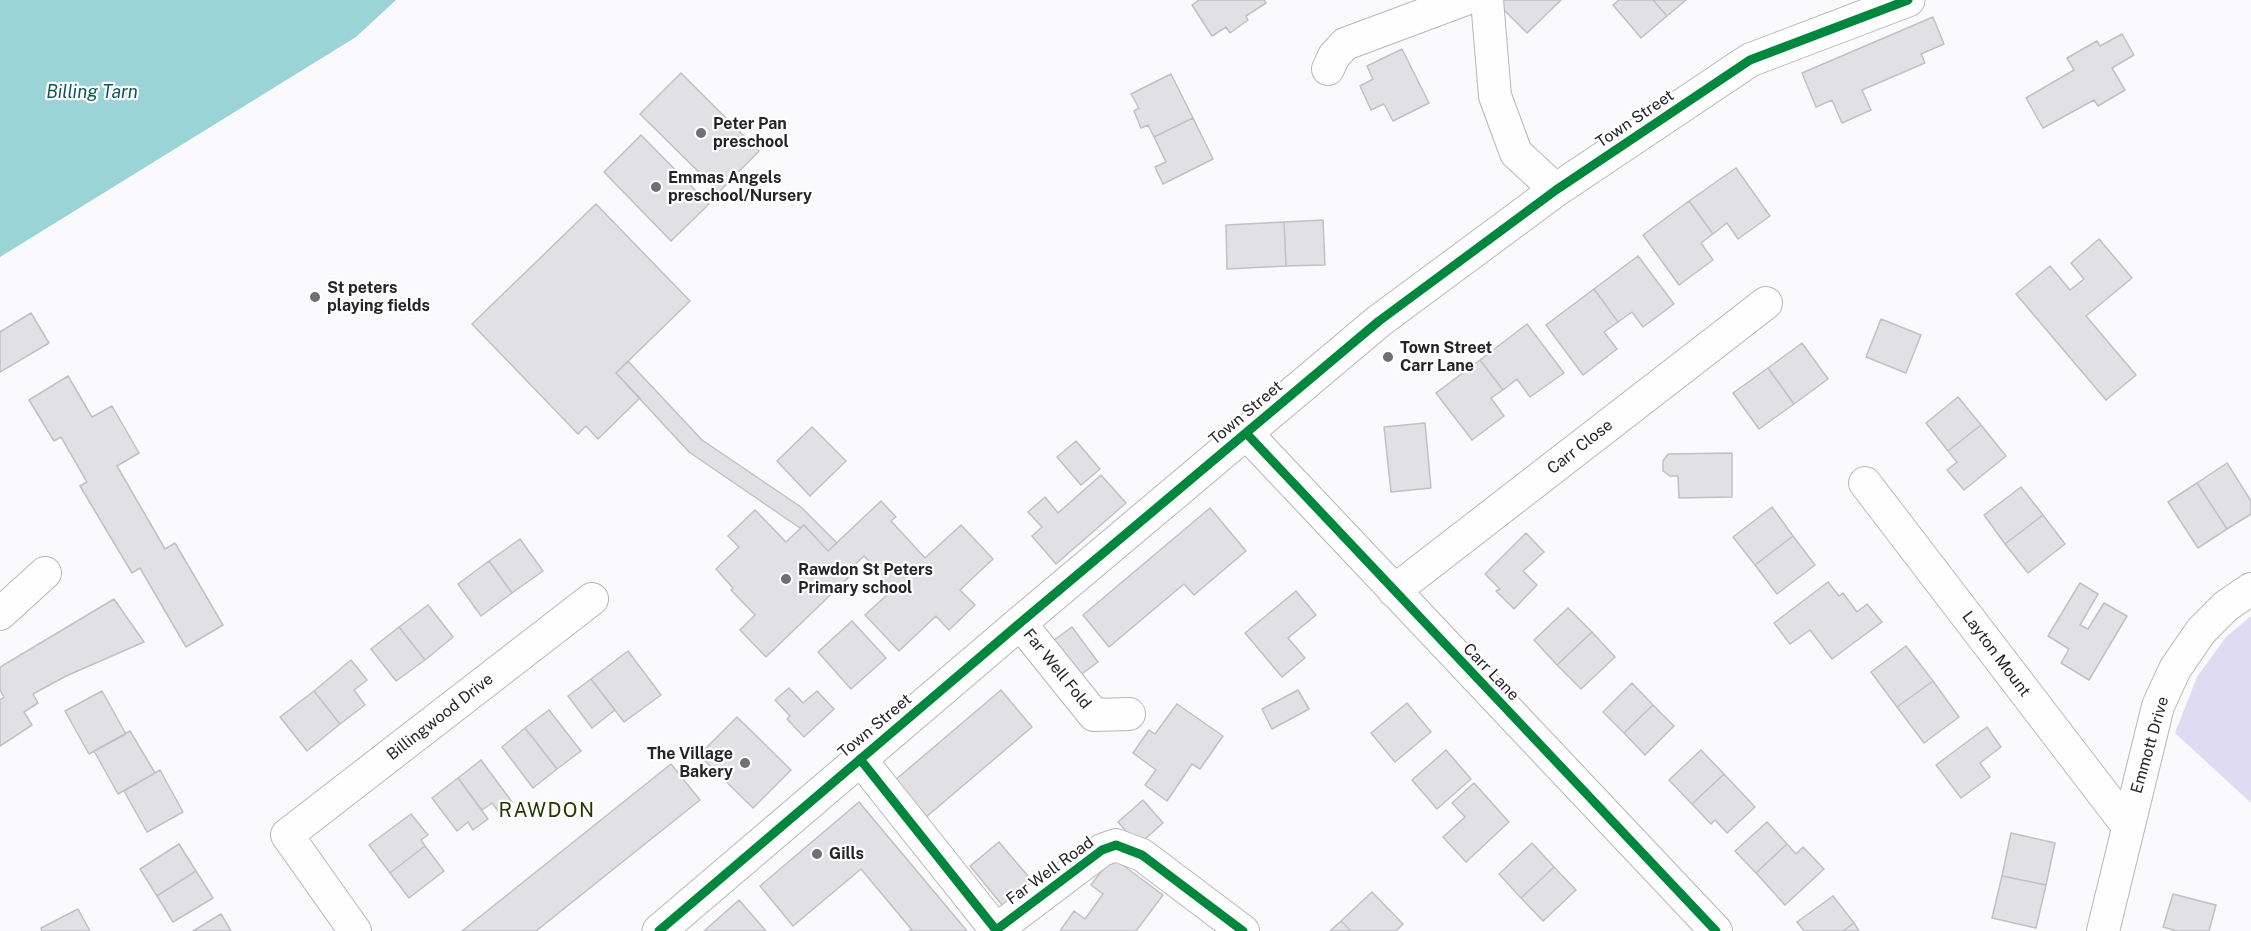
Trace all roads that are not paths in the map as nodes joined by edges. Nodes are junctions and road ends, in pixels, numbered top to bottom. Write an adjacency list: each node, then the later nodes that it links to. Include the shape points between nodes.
1 (1463, 0): 4 (street, via 1345,44)
2 (1487, 0): 5 (street, via 1498,106 1516,153)
3 (1908, 0): 5 (street, Town Street, via 1750,60)
4 (1328, 69)
5 (1556, 190): 7 (street, Town Street, via 1379,321)
6 (1766, 303): 11 (street, Carr Close)
7 (1246, 433): 11 (street, Carr Lane); 14 (street, Town Street)
8 (1865, 483): 17 (street, Layton Mount)
9 (45, 573): 13 (street)
10 (2251, 590): 17 (street, Emmott Drive, via 2226,606 2201,631 2175,669 2158,706)
11 (1394, 591): 21 (street, Carr Lane)
12 (592, 599): 18 (street, Billingwood Drive, via 287,835)
13 (0, 614)
14 (1020, 623): 15 (street, Far Well Fold, via 1094,715); 16 (street, Town Street)
15 (1129, 714)
16 (860, 759): 19 (street, Town Street); 20 (street, Far Well Road, via 996,930 1102,850 1116,845 1142,855)
17 (2127, 825): 22 (street, Emmott Drive)
18 (355, 931)
19 (659, 931)
20 (1243, 931)
21 (1716, 931)
22 (2103, 931)

